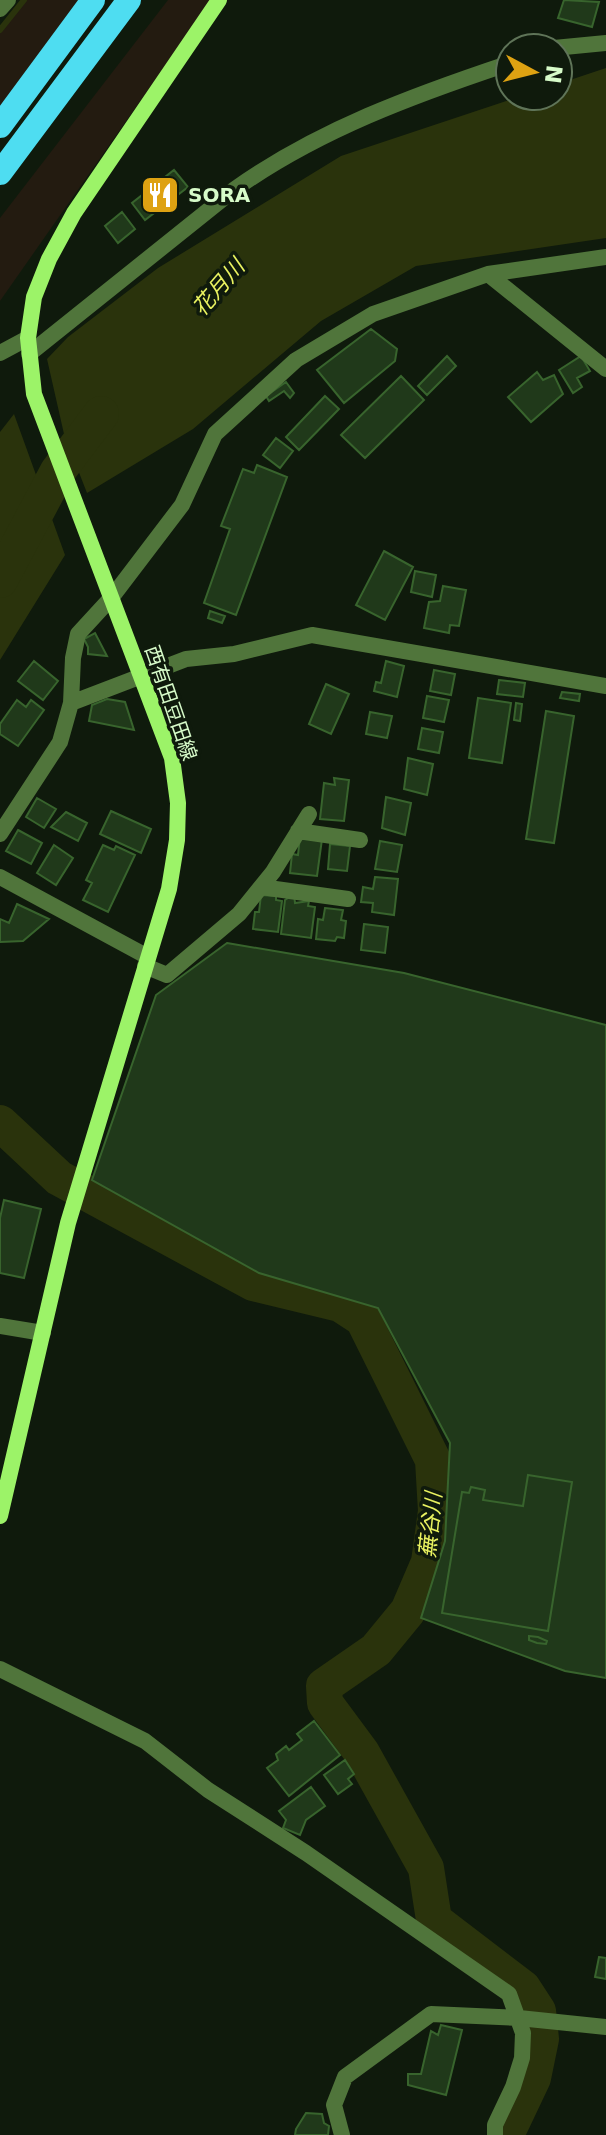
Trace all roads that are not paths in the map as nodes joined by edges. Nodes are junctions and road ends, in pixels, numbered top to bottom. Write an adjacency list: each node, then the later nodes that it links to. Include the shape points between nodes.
1 (8, 0): 5 (street)
2 (93, 0): 9 (highway)
3 (129, 0): 10 (highway)
4 (219, 0): 13 (main road, 西有田豆田線, via 74,213 34,297)
5 (0, 9)
6 (606, 43): 7 (street)
7 (574, 46)
8 (494, 68): 13 (street, via 368,116 268,165)
9 (0, 126)
10 (0, 173)
11 (606, 257): 12 (street)
12 (488, 274): 15 (street); 16 (street, via 373,314 296,360 215,434 182,505)
13 (29, 346): 14 (street); 16 (main road, 西有田豆田線, via 34,394)
14 (0, 353)
15 (606, 369)
16 (112, 597): 17 (main road, 西有田豆田線); 19 (street, via 78,634)
17 (143, 677): 18 (street, via 186,659 234,654 312,635); 19 (street); 27 (main road, 西有田豆田線, via 172,758 178,803 169,889)
18 (606, 686)
19 (71, 703): 22 (street, via 60,742)
20 (309, 814): 21 (street)
21 (298, 831): 23 (street); 25 (street)
22 (0, 834)
23 (360, 840)
24 (0, 877): 27 (street)
25 (261, 887): 26 (street); 27 (street, via 239,914 167,975)
26 (348, 899)
27 (146, 962): 29 (main road, 西有田豆田線, via 68,1223)
28 (0, 1326): 29 (street)
29 (43, 1333): 30 (main road, 西有田豆田線)
30 (0, 1516)
31 (0, 1669): 32 (street, via 145,1741 208,1790 509,1994)
32 (523, 2018): 33 (street); 34 (street, via 431,2014 345,2077 334,2105); 35 (street, via 522,2058)
33 (606, 2027)
34 (342, 2135)
35 (495, 2135)

